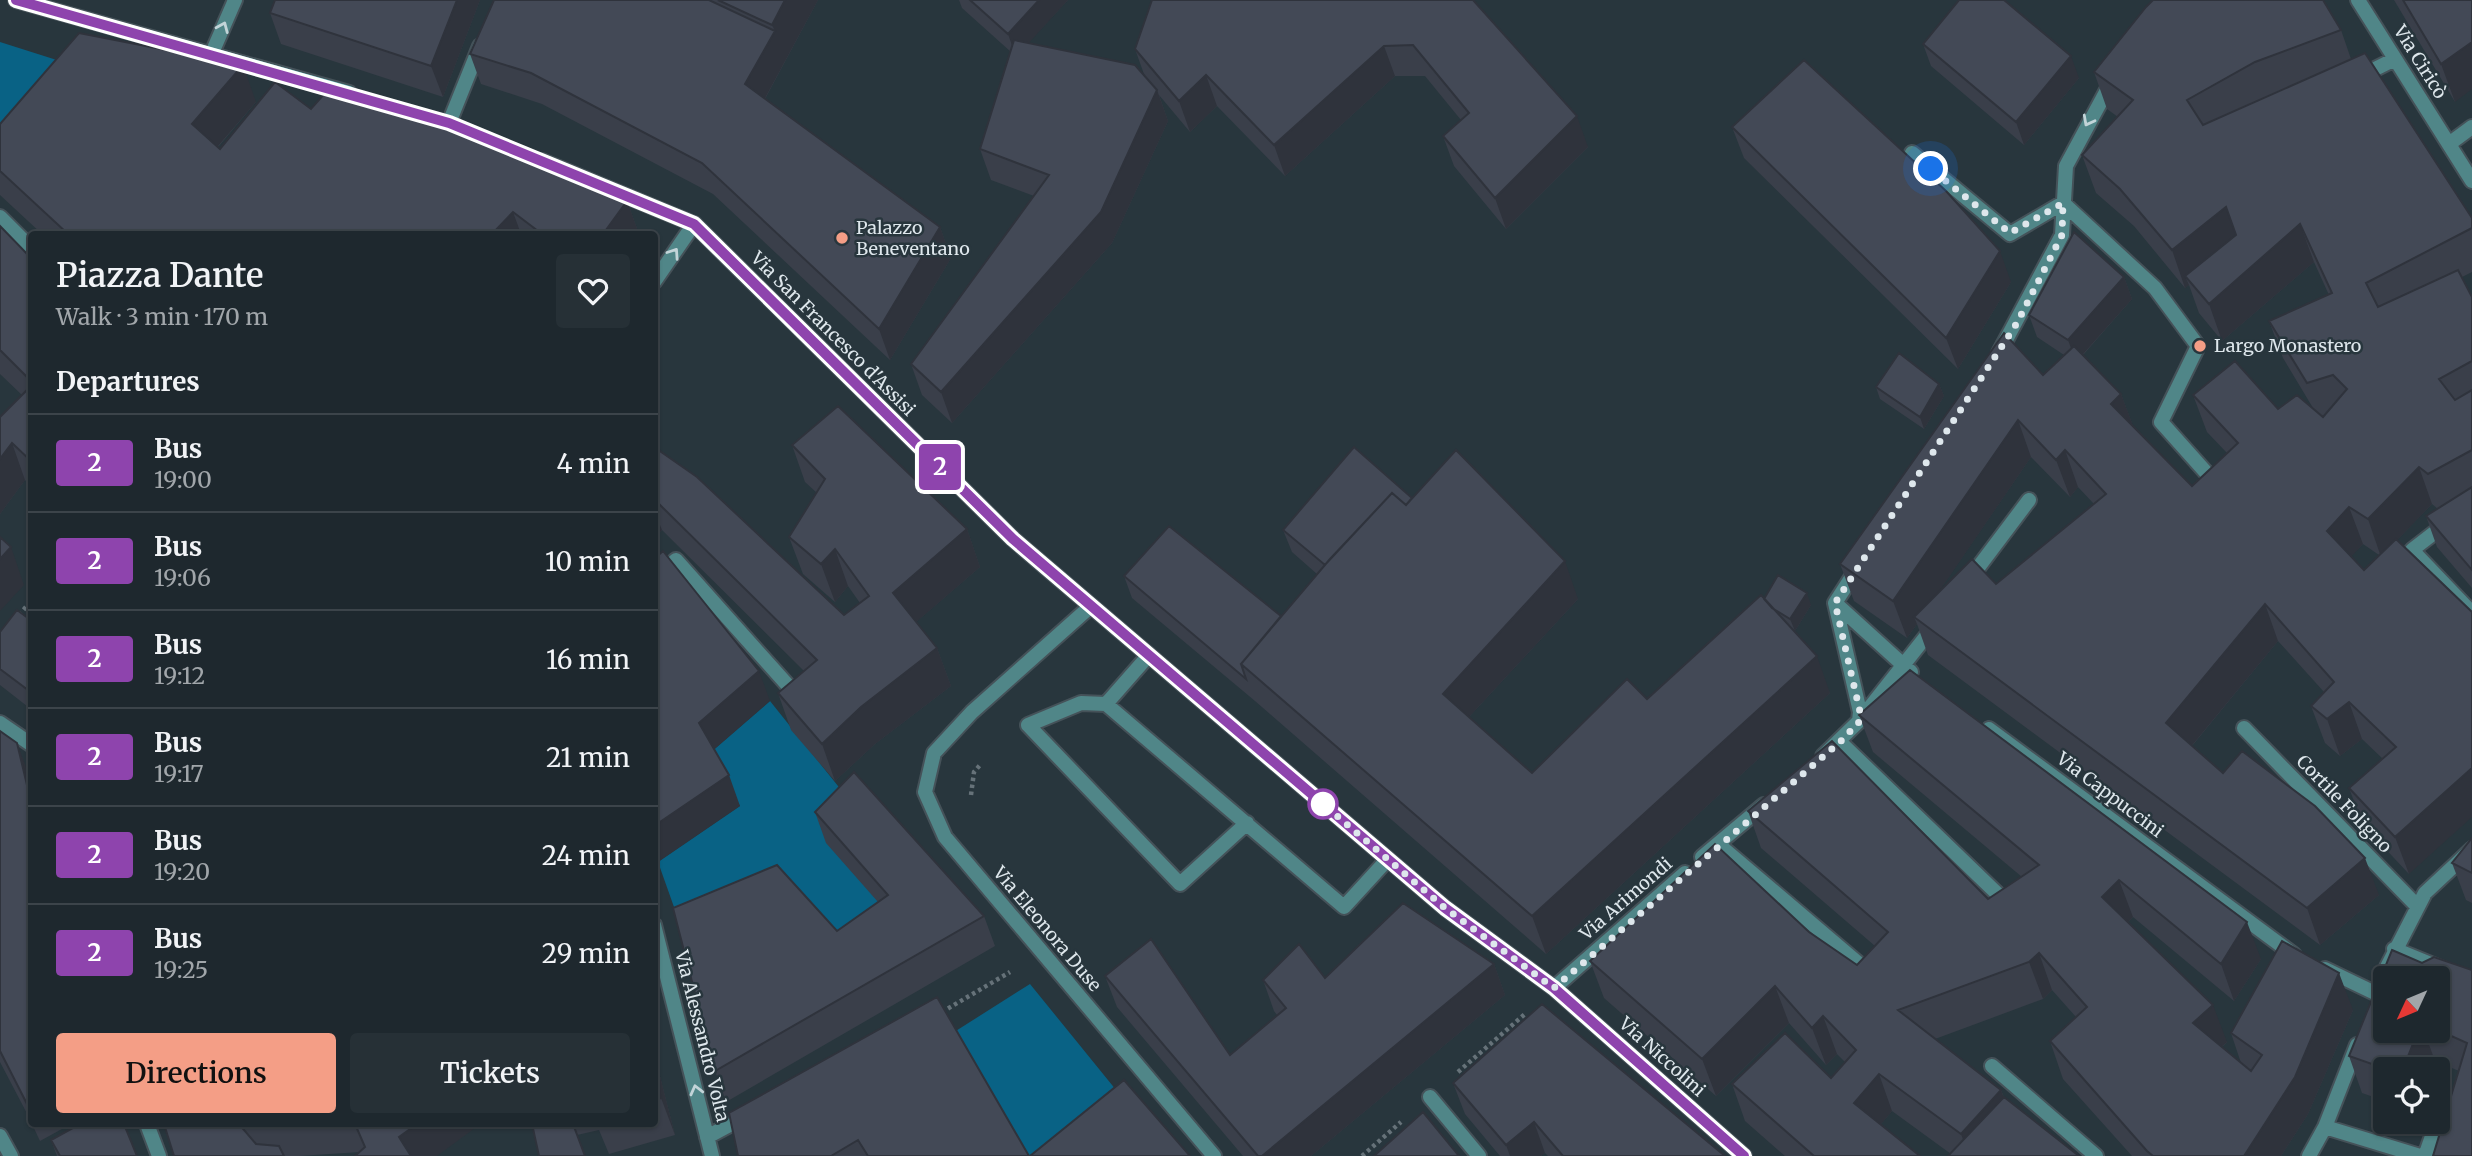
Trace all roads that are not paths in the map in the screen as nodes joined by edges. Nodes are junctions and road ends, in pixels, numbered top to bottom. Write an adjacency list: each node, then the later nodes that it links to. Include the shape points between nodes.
1 (16, 0): 5 (street, via 109,33)
2 (235, 0): 5 (street, one-way to 2)
3 (2358, 0): 6 (street, Via Ciricò)
4 (484, 37): 10 (street)
5 (212, 53): 9 (street)
6 (2395, 59): 8 (street); 12 (street, Via Ciricò)
7 (2118, 70): 16 (street, one-way to 16, via 2066,166)
8 (2347, 83)
9 (370, 100)
10 (449, 123)
11 (2472, 127): 12 (street)
12 (2449, 144): 15 (street, Via Ciricò)
13 (1912, 153): 16 (street, via 2010,233)
14 (526, 155): 18 (street, Via San Francesco d'Assisi)
15 (2472, 181)
16 (2063, 203): 21 (street, via 2062,235); 23 (street, via 2155,288 2198,346 2161,422)
17 (0, 216): 19 (street)
18 (694, 224): 20 (street, one-way to 18); 29 (street, Via San Francesco d'Assisi, via 1013,539)
19 (28, 245)
20 (658, 276)
21 (1992, 363)
22 (2029, 500): 27 (street)
23 (2232, 501)
24 (2472, 508): 31 (street, via 2412,550)
25 (1865, 557): 28 (street)
26 (658, 576): 35 (street, via 676,560)
27 (1962, 588)
28 (1835, 603): 33 (street); 37 (street)
29 (1091, 606): 32 (street, Via San Francesco d'Assisi); 68 (street, Via Eleonora Duse, via 972,712 934,753 925,792 945,837)
30 (1946, 611): 33 (street)
31 (2472, 613)
32 (1149, 655): 36 (street); 48 (street, Via San Francesco d'Assisi)
33 (1904, 666): 34 (street); 37 (street)
34 (1926, 682)
35 (801, 699)
36 (1106, 704): 45 (street); 45 (street, via 1081,703 1028,725 1180,884)
37 (1859, 722): 42 (street)
38 (0, 723): 41 (street)
39 (1982, 724): 51 (street, Via Cappuccini, via 2290,960 2375,1000)
40 (2244, 729): 49 (street, Cortile Foligno)
41 (28, 742)
42 (1840, 742): 43 (street); 50 (street)
43 (1809, 768)
44 (1779, 793): 46 (street, Via Arimondi)
45 (1247, 823): 48 (street, via 1344,907)
46 (1718, 844): 53 (street); 55 (street, Via Arimondi)
47 (2472, 849): 49 (street)
48 (1387, 860): 55 (street, Via San Francesco d'Assisi)
49 (2417, 906): 51 (street)
50 (2013, 909)
51 (2394, 949): 54 (street)
52 (659, 961): 64 (street, Via Alessandro Volta, one-way to 52)
53 (1876, 978)
54 (2472, 981)
55 (1554, 988): 70 (street, Via Niccolini)
56 (2363, 1030): 61 (street)
57 (1992, 1066): 71 (street)
58 (1430, 1097): 69 (street)
59 (757, 1111): 64 (street)
60 (149, 1127): 66 (street)
61 (2325, 1127): 72 (street); 73 (street)
62 (2431, 1134): 73 (street)
63 (0, 1136): 65 (street)
64 (707, 1137): 67 (street, Via Alessandro Volta)
65 (11, 1156)
66 (159, 1156)
67 (712, 1156)
68 (1214, 1156)
69 (1479, 1156)
70 (1744, 1156)
71 (2095, 1156)
72 (2309, 1156)
73 (2422, 1156)

